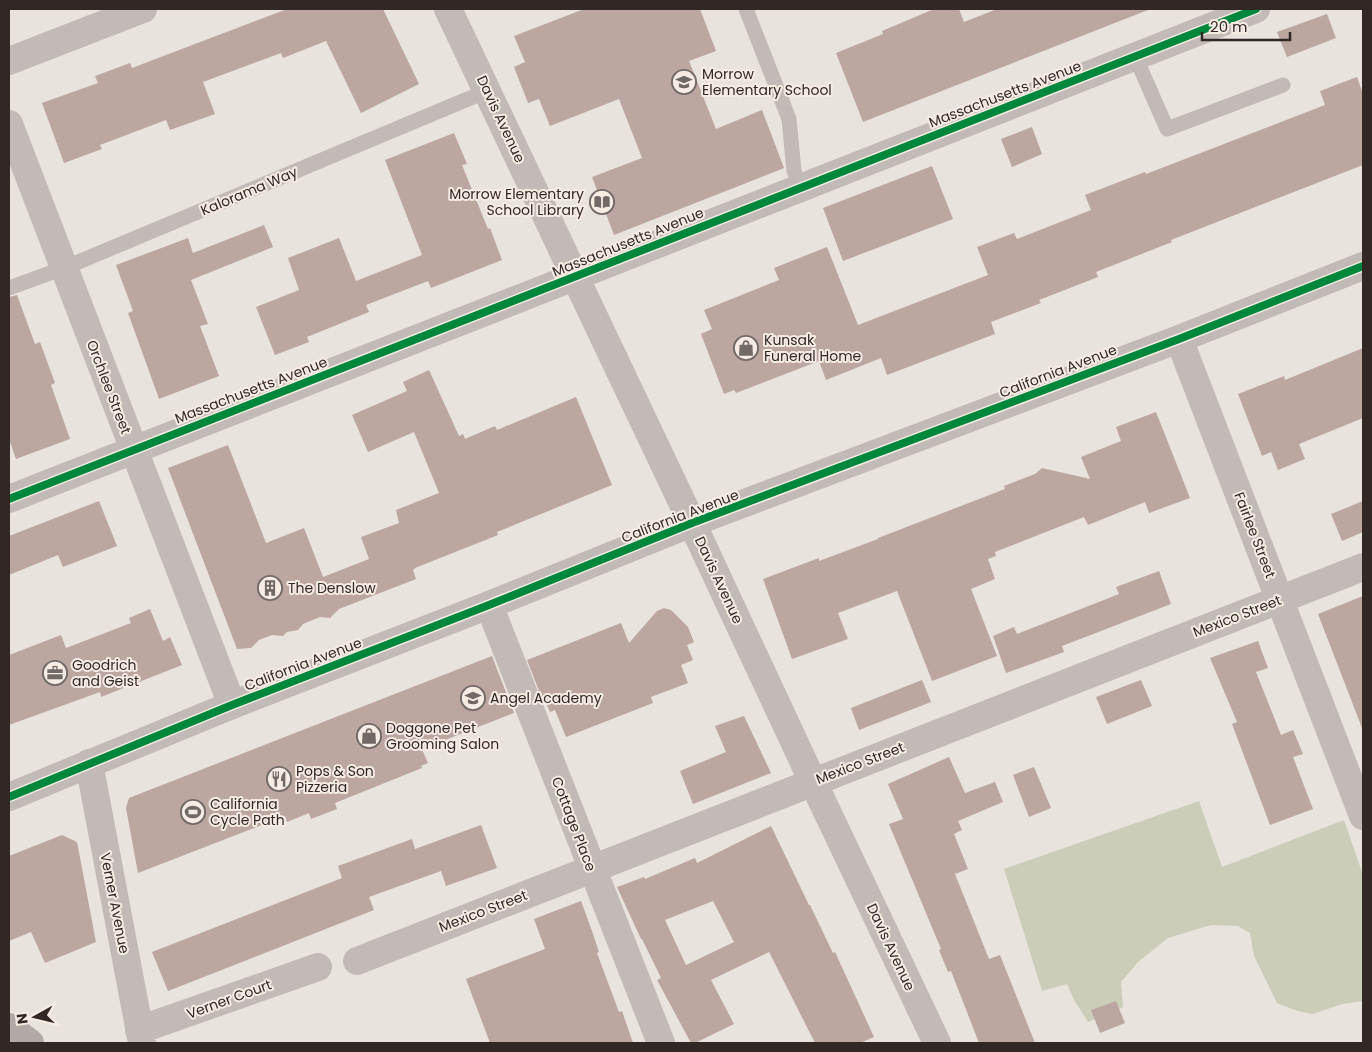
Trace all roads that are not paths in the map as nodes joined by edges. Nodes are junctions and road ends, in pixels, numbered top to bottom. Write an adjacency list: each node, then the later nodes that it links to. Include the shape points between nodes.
1 (143, 9): 6 (street)
2 (448, 9): 8 (street, Davis Avenue)
3 (746, 9): 10 (lane, via 789,119 794,171)
4 (1256, 9): 5 (street, Massachusetts Avenue)
5 (1135, 56): 7 (lane, via 1167,129); 10 (street, Massachusetts Avenue)
6 (9, 61)
7 (1282, 85)
8 (487, 91): 12 (lane, Kalorama Way); 13 (street, Davis Avenue)
9 (9, 124): 12 (street, Orchlee Street)
10 (801, 187): 13 (street, Massachusetts Avenue)
11 (1363, 266): 15 (street, California Avenue)
12 (64, 268): 14 (lane, Kalorama Way); 16 (street, Orchlee Street)
13 (575, 276): 16 (street, Massachusetts Avenue); 18 (street, Davis Avenue)
14 (9, 288)
15 (1178, 339): 18 (street, California Avenue); 20 (street, Fairlee Street)
16 (134, 450): 17 (street, Massachusetts Avenue); 22 (street, Orchlee Street)
17 (9, 499)
18 (692, 523): 21 (street, California Avenue); 24 (street, Davis Avenue)
19 (1363, 567): 20 (street, Mexico Street)
20 (1280, 599): 24 (street, Mexico Street); 26 (street, Fairlee Street)
21 (489, 605): 22 (street, California Avenue); 27 (street, Cottage Place)
22 (232, 705): 23 (street, California Avenue)
23 (89, 763): 25 (street, California Avenue); 31 (street, Verner Avenue)
24 (813, 782): 27 (street, Mexico Street); 34 (street, Davis Avenue)
25 (9, 797)
26 (1363, 816)
27 (592, 868): 28 (street, Mexico Street); 33 (street, Cottage Place)
28 (357, 961)
29 (318, 967): 31 (street, Verner Court)
30 (9, 1027): 32 (main road)
31 (141, 1037)
32 (30, 1043)
33 (661, 1043)
34 (937, 1043)

